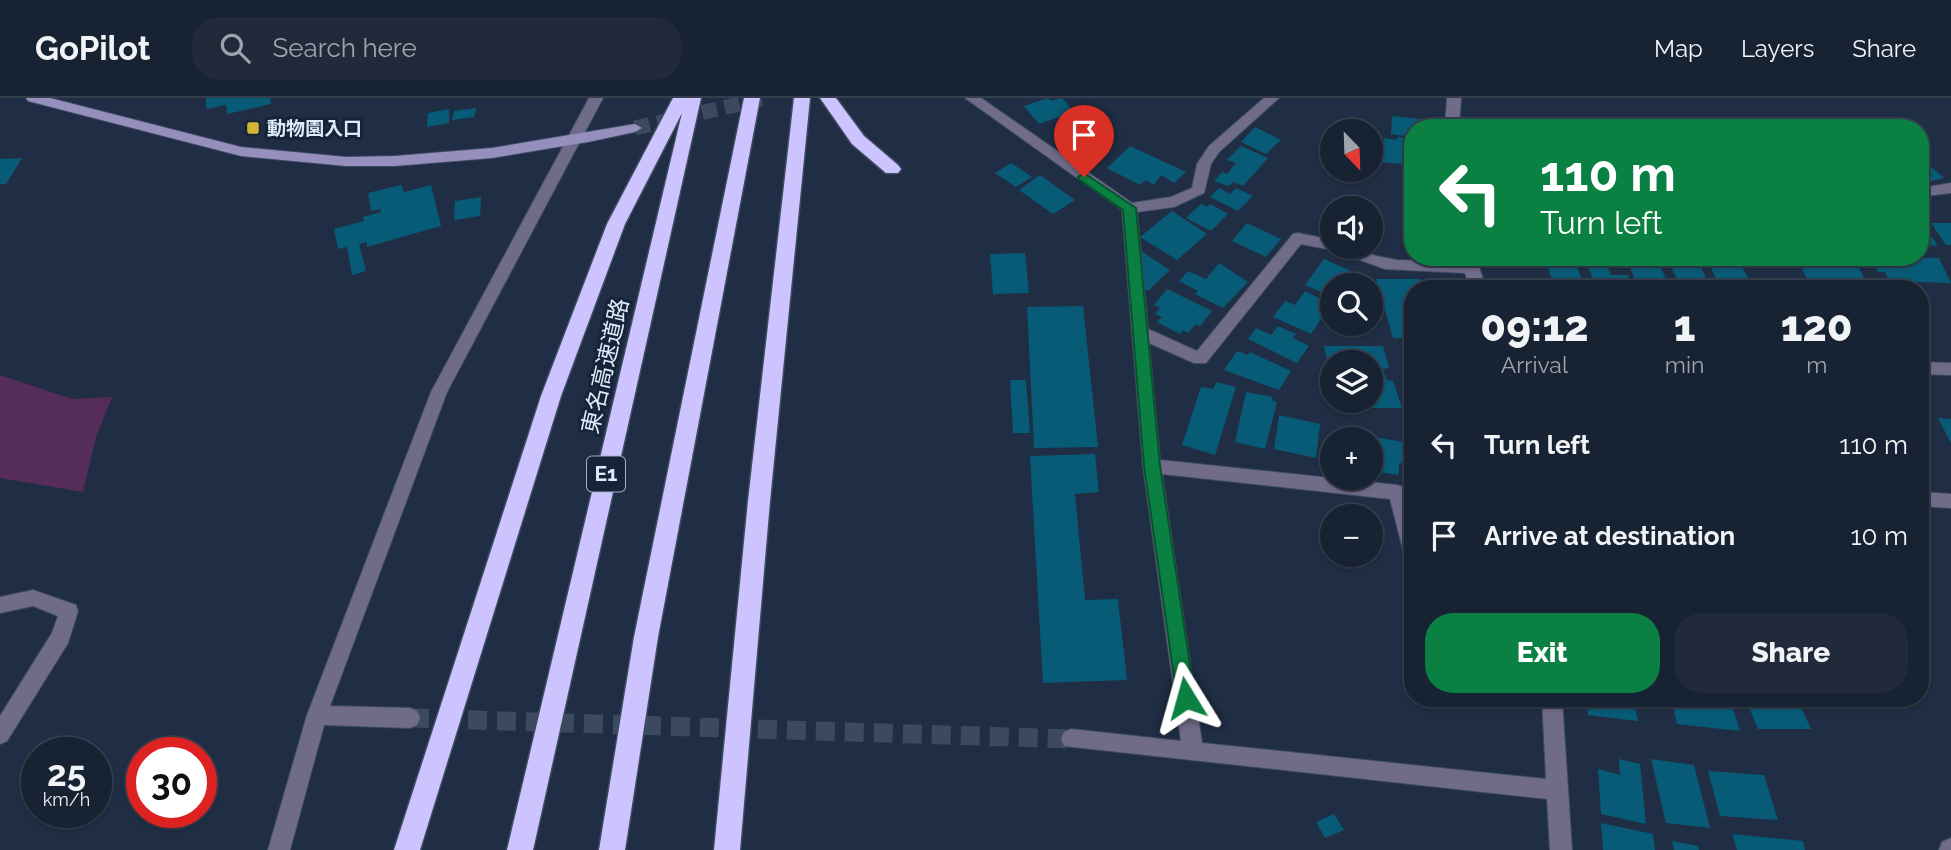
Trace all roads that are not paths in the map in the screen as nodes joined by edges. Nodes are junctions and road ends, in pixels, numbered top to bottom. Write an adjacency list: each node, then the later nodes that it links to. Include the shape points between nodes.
1 (33, 98): 13 (street, via 249,153 308,158 463,158)
2 (596, 98): 13 (street)
3 (681, 98): 39 (highway, via 616,224 551,396)
4 (693, 98): 40 (highway, 東名高速道路 / E1)
5 (752, 98): 41 (highway, via 646,637)
6 (802, 98): 42 (highway)
7 (828, 98): 14 (highway, via 858,140)
8 (972, 98): 17 (street)
9 (1272, 98): 17 (street, via 1214,149 1204,164 1199,190 1187,199 1164,205)
10 (1454, 98): 11 (street)
11 (1453, 119)
12 (635, 128): 13 (street)
13 (572, 142): 32 (street, via 439,392)
14 (891, 169)
15 (1951, 188): 16 (street)
16 (1929, 191)
17 (1129, 208): 23 (street)
18 (1320, 243): 23 (street, via 1298,238 1200,359)
19 (1369, 259): 21 (street)
20 (1404, 266): 22 (street)
21 (1404, 266)
22 (1435, 266)
23 (1140, 332): 26 (street)
24 (1929, 368): 25 (street)
25 (1951, 369)
26 (1152, 466): 29 (street, via 1396,492); 36 (street)
27 (1929, 500): 28 (street)
28 (1951, 501)
29 (1404, 521)
30 (0, 605): 34 (street, via 33,598 69,611 61,637)
31 (1552, 707): 37 (street)
32 (317, 715): 33 (street); 38 (street)
33 (410, 718)
34 (0, 734)
35 (1071, 738): 36 (street)
36 (1193, 750): 37 (street)
37 (1557, 790): 43 (street)
38 (279, 850)
39 (407, 850)
40 (520, 850)
41 (612, 850)
42 (727, 850)
43 (1561, 850)

